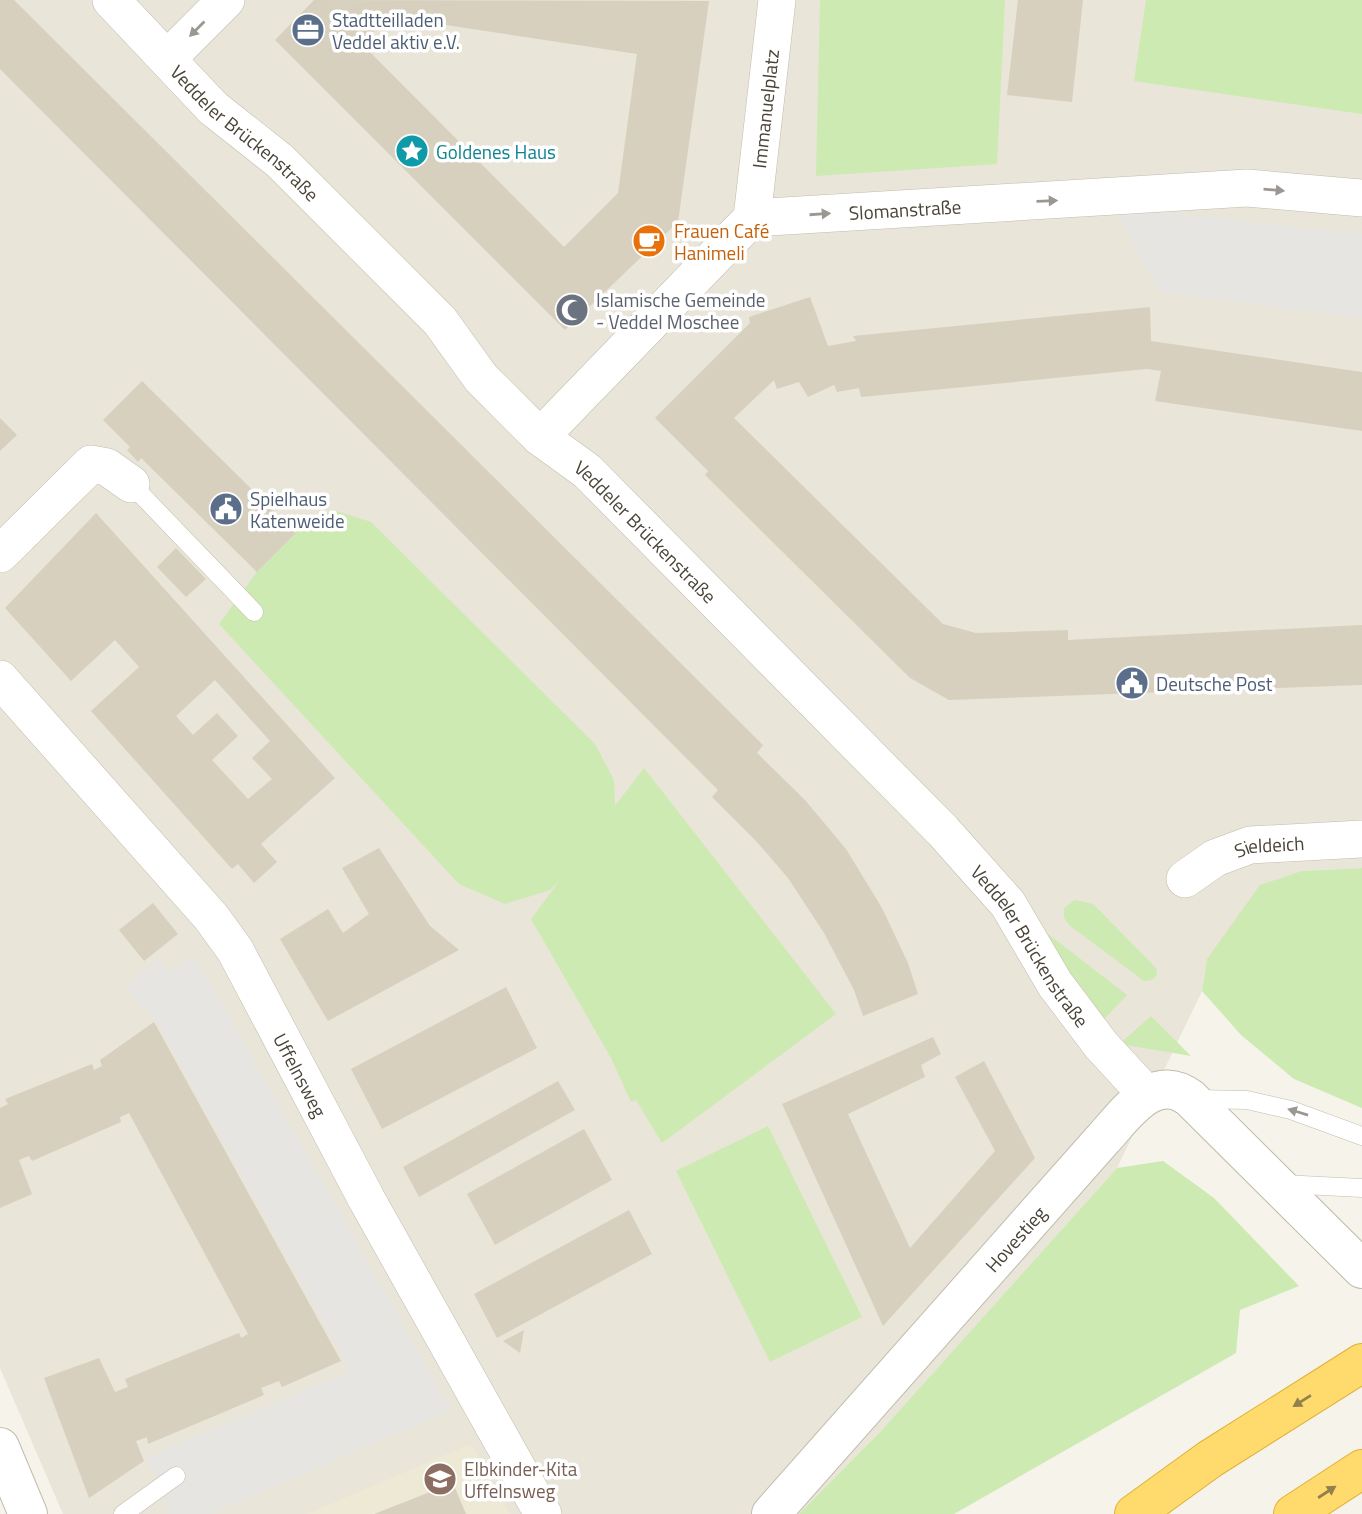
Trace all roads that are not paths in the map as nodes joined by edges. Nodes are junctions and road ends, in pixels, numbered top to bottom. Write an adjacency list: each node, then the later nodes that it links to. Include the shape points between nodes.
1 (111, 0): 4 (street, Veddeler Brückenstraße)
2 (226, 0): 4 (street, one-way to 4)
3 (777, 0): 6 (street, Immanuelplatz)
4 (168, 58): 7 (street, Veddeler Brückenstraße, via 213,108 280,161 440,321 481,378)
5 (1362, 198): 6 (street, Slomanstraße, one-way to 5, via 1247,188)
6 (752, 218): 7 (street)
7 (540, 437): 14 (street, Veddeler Brückenstraße, via 587,471 943,831 1008,904 1055,984 1101,1045)
8 (131, 484): 9 (street, via 107,467 91,464); 10 (lane)
9 (0, 554)
10 (254, 611)
11 (0, 679): 26 (street, Uffelnsweg, via 211,917 234,950)
12 (1362, 839): 13 (street, Sieldeich, via 1250,845 1215,858)
13 (1185, 879)
14 (1147, 1095): 15 (street, via 1165,1088); 27 (street, Hovestieg)
15 (1190, 1098): 16 (lane, one-way to 15, via 1292,1110 1247,1100); 17 (street)
16 (1362, 1136)
17 (1279, 1184): 18 (lane); 19 (street)
18 (1362, 1188)
19 (1362, 1269)
20 (1361, 1363): 28 (highway, one-way to 28, via 1210,1459)
21 (0, 1447): 24 (street)
22 (1362, 1469): 29 (highway, one-way to 22)
23 (176, 1476): 25 (lane)
24 (28, 1514)
25 (123, 1514)
26 (543, 1514)
27 (771, 1514)
28 (1135, 1514)
29 (1293, 1514)

